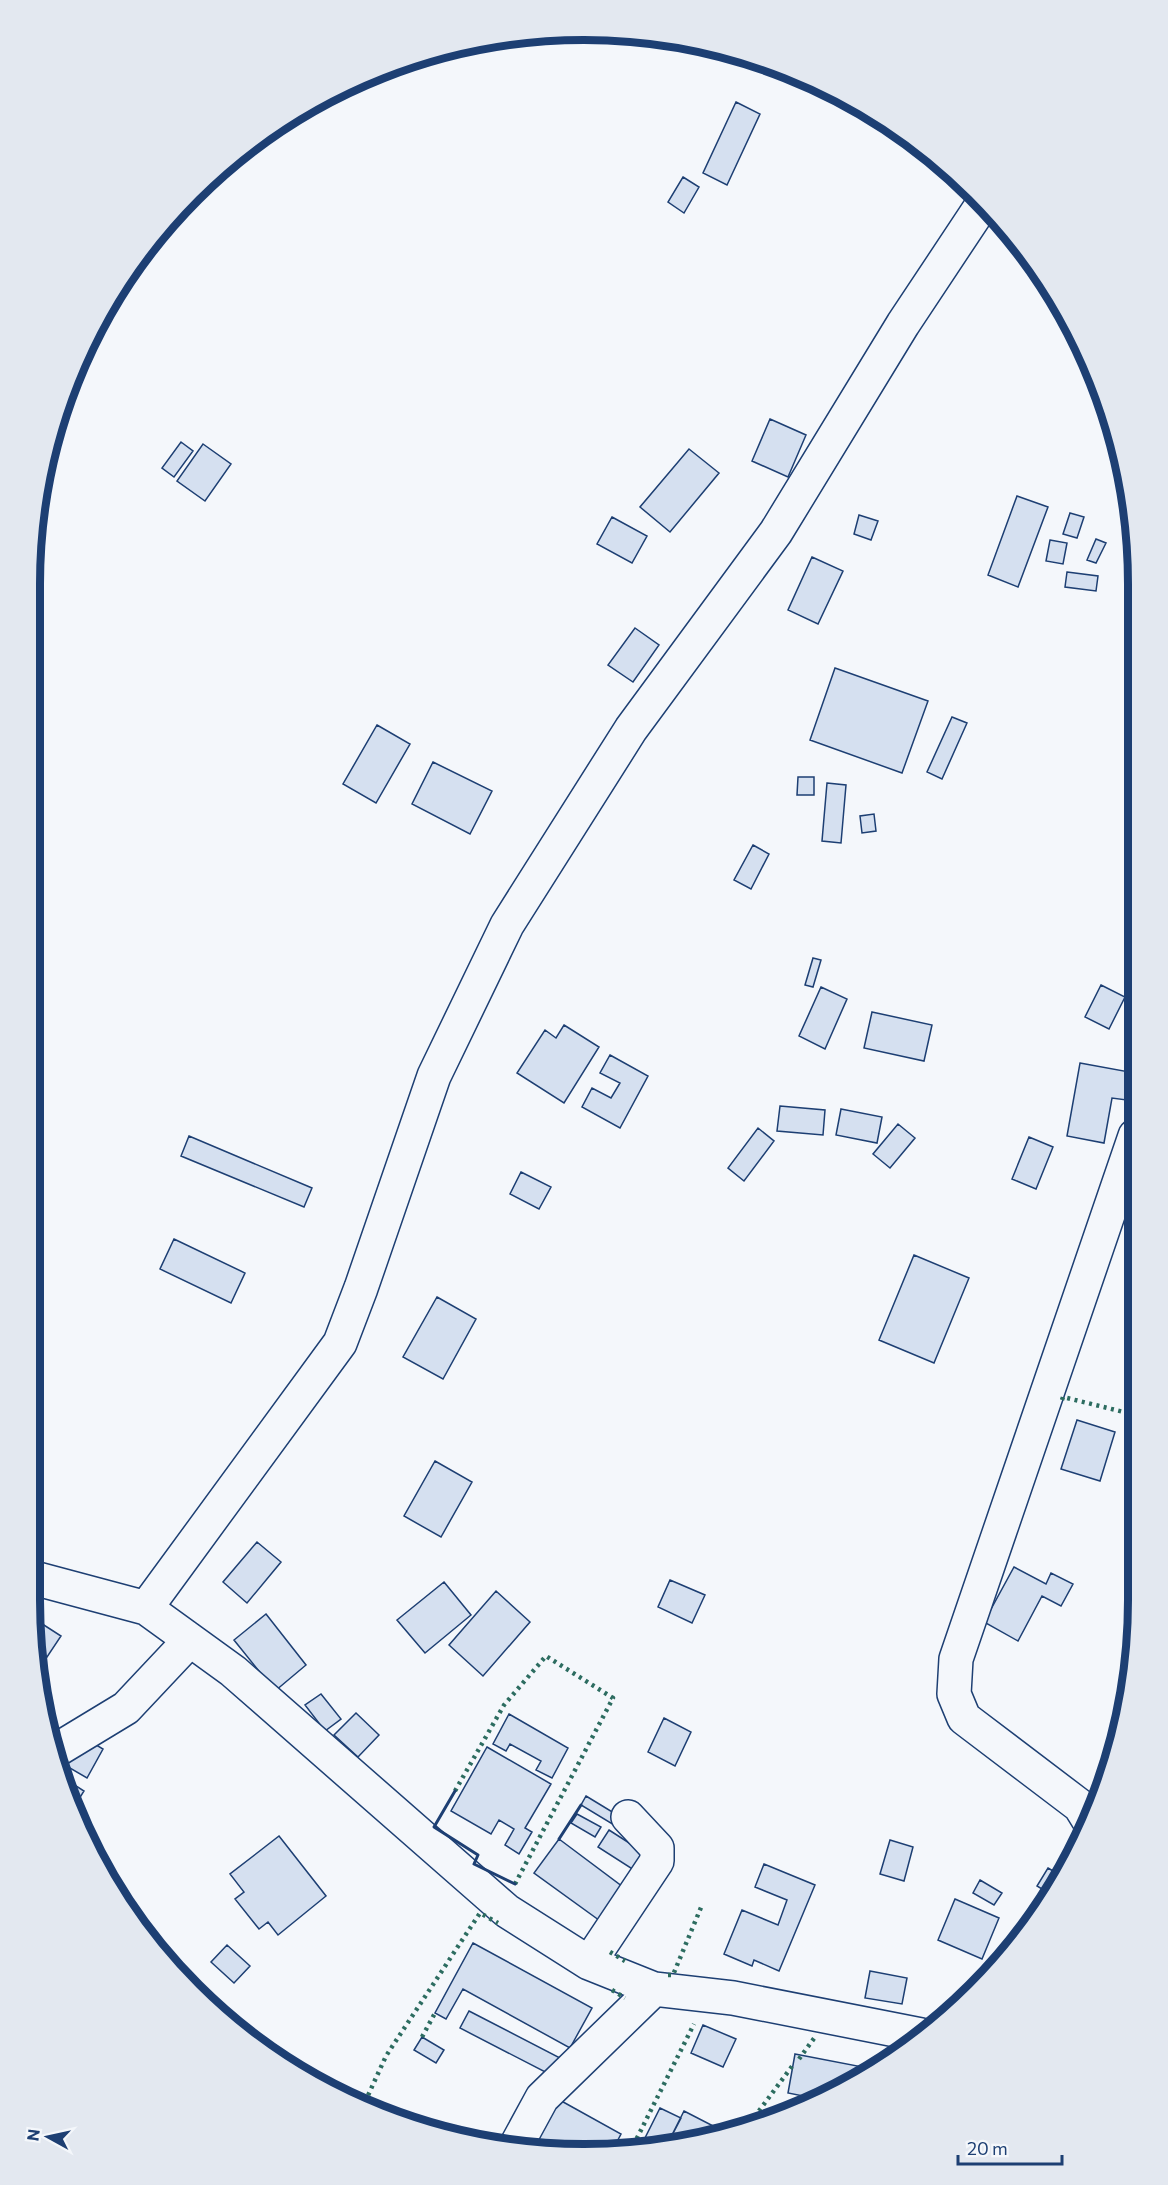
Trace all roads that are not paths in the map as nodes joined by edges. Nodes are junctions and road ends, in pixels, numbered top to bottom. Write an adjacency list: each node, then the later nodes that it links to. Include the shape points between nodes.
1 (978, 211): 4 (street, via 903,324 777,532 631,729 507,925 434,1076 340,1343)
2 (1128, 1156): 7 (street, via 956,1659 954,1694 964,1718 1080,1806)
3 (40, 1580): 4 (street)
4 (146, 1608): 5 (street)
5 (190, 1640): 6 (street, via 126,1708); 9 (street, via 233,1671 507,1911)
6 (61, 1748)
7 (1084, 1813)
8 (628, 1817): 9 (street, via 657,1848 657,1861)
9 (589, 1963): 10 (street)
10 (654, 1989): 11 (street, via 733,1998); 12 (street, via 542,2098)
11 (913, 2033)
12 (519, 2141)

